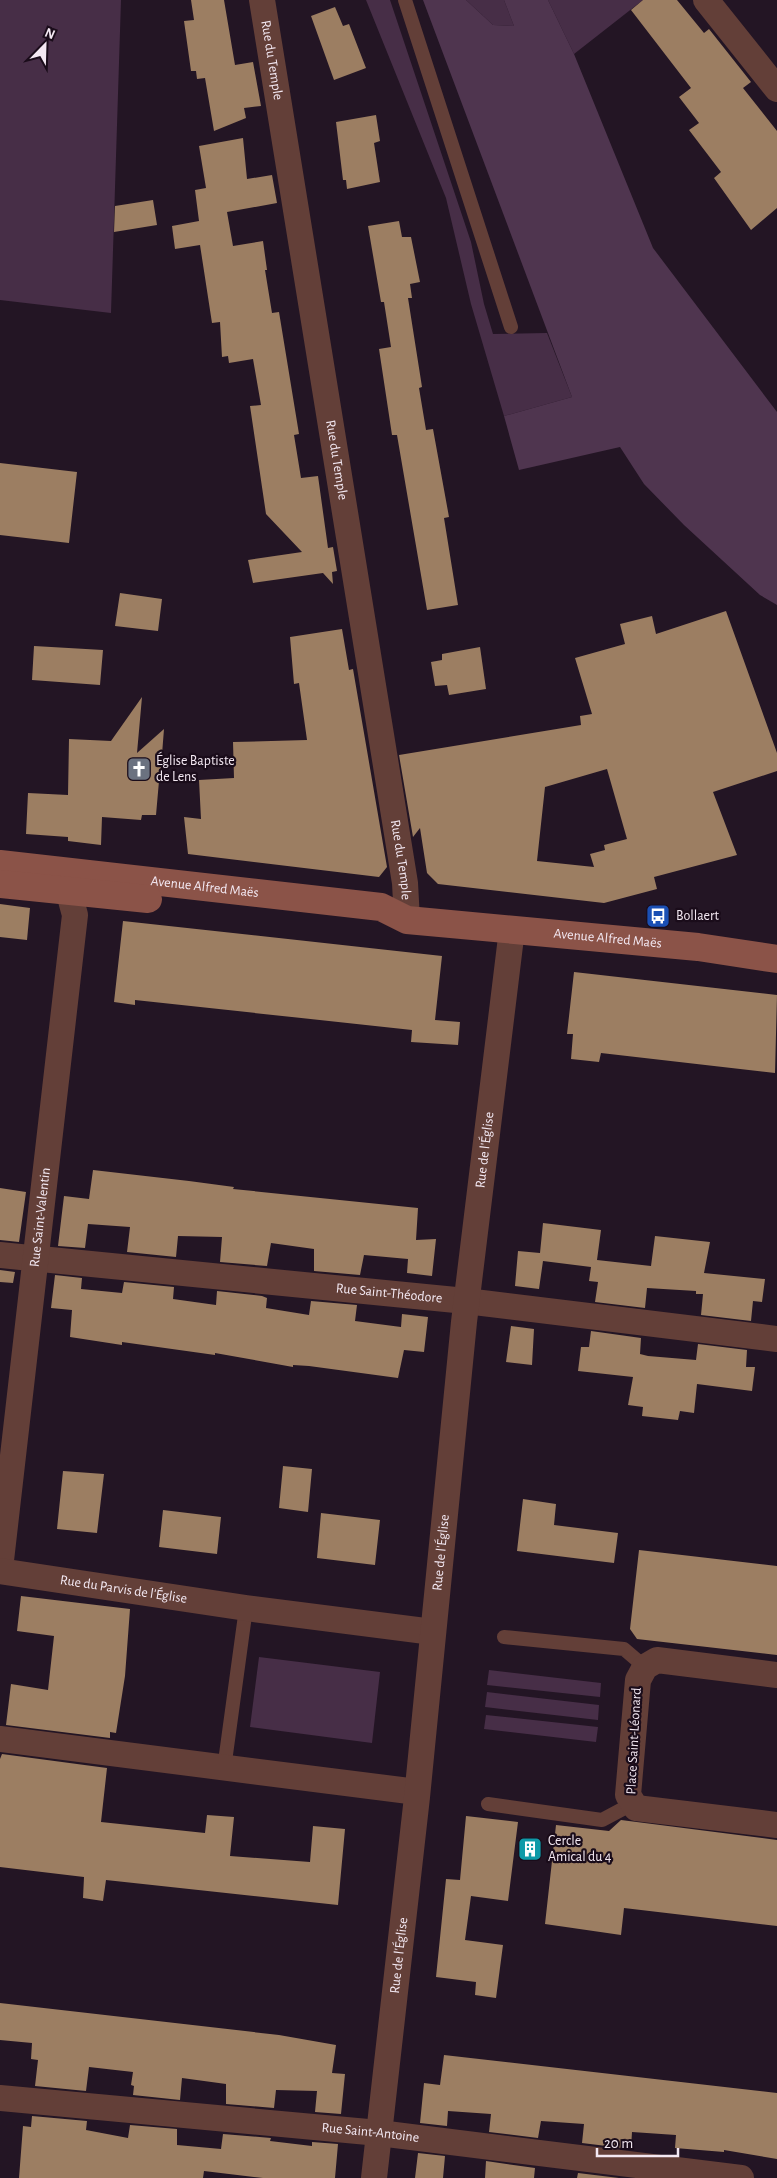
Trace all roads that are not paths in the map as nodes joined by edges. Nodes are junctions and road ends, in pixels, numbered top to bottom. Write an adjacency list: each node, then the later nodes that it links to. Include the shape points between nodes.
1 (262, 0): 9 (street, Rue du Temple, via 405,883)
2 (405, 0): 5 (lane)
3 (706, 0): 4 (street)
4 (777, 89)
5 (511, 326)
6 (0, 864): 7 (main road, Avenue Alfred Maës)
7 (64, 881): 8 (main road, Avenue Alfred Maës); 9 (main road, Avenue Alfred Maës, via 394,924); 9 (main road, Avenue Alfred Maës, via 380,906); 13 (street, Rue Saint-Valentin, via 75,915)
8 (0, 884)
9 (407, 920): 10 (main road, Avenue Alfred Maës)
10 (512, 929): 11 (main road, Avenue Alfred Maës, via 698,947); 14 (street, Rue de l'Église)
11 (777, 959)
12 (0, 1255): 13 (street, Rue Saint-Théodore)
13 (37, 1259): 14 (street, Rue Saint-Théodore); 16 (street, Rue Saint-Valentin)
14 (466, 1302): 15 (street, Rue Saint-Théodore); 18 (street, Rue de l'Église)
15 (777, 1339)
16 (0, 1570): 17 (street, Rue du Parvis de l'Église)
17 (246, 1608): 18 (street, Rue du Parvis de l'Église); 23 (lane)
18 (433, 1632): 24 (street, Rue de l'Église)
19 (504, 1636): 20 (lane, via 624,1649)
20 (645, 1667): 21 (street, via 657,1660); 26 (street, Place Saint-Léonard, via 638,1680 628,1795)
21 (777, 1675)
22 (0, 1739): 23 (street)
23 (224, 1769): 24 (street)
24 (417, 1792): 29 (street, Rue de l'Église)
25 (488, 1804): 26 (lane, via 602,1820)
26 (632, 1804): 27 (street, Place Saint-Léonard, via 636,1808)
27 (777, 1824)
28 (0, 2098): 29 (street, Rue Saint-Antoine)
29 (379, 2133): 30 (street, Rue de l'Église); 31 (street, Rue Saint-Antoine)
30 (374, 2178)
31 (741, 2178)

